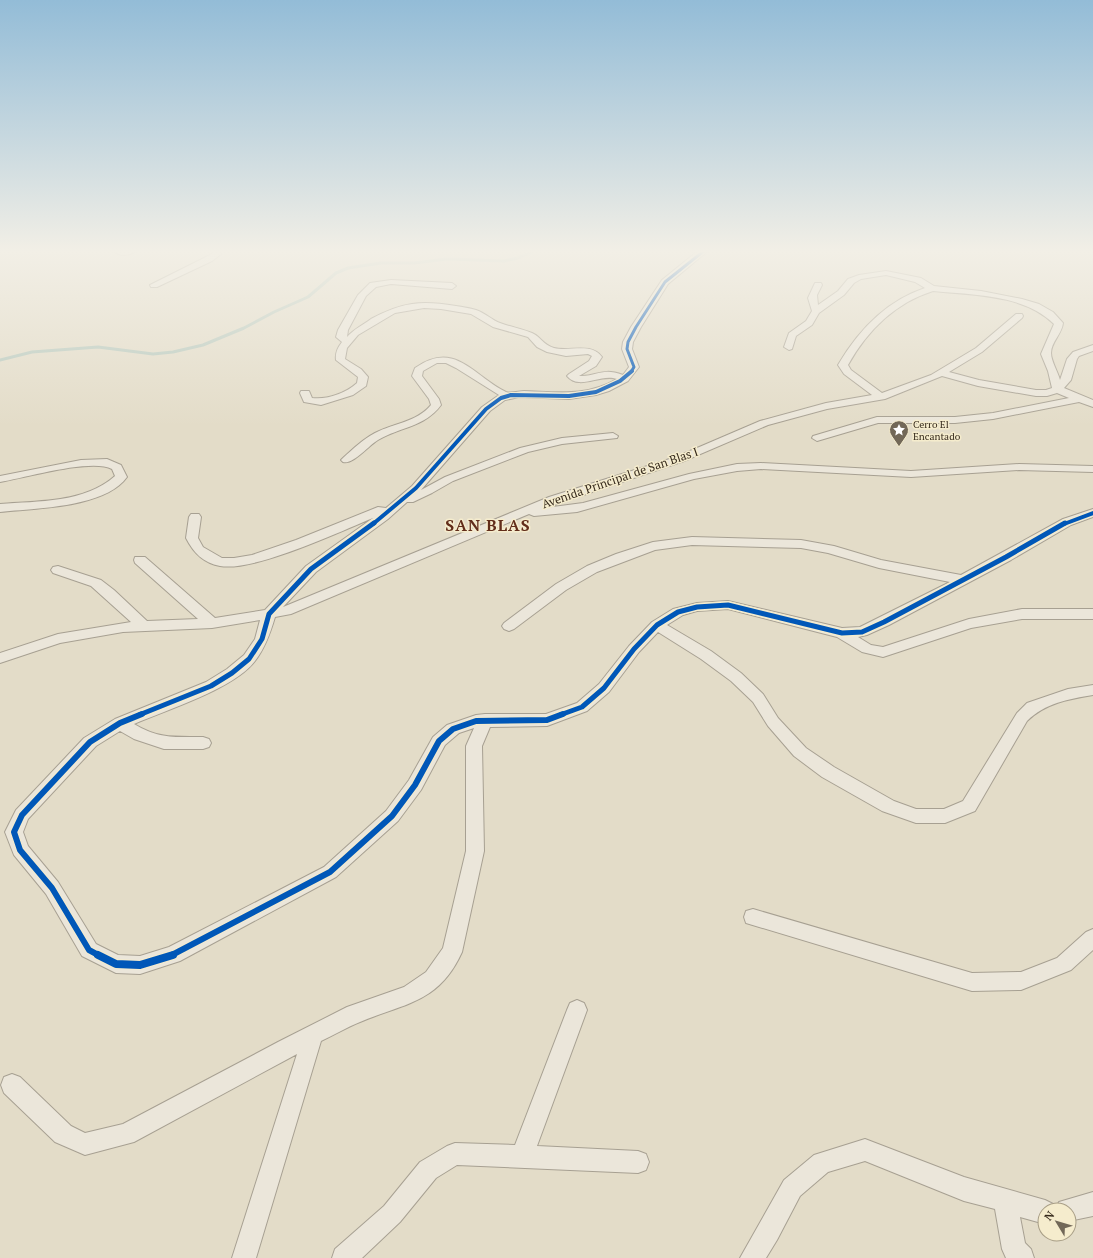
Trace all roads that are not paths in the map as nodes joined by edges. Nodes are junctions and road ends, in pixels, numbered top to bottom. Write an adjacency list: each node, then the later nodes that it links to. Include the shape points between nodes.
1 (355, 309): 10 (street, via 341,337)
2 (402, 309): 10 (street, via 392,311 355,333)
3 (457, 309): 14 (street, via 481,315 496,325 527,333 550,350 566,353 590,351 595,354 595,362 572,376 576,379 608,374)
4 (648, 309): 14 (street, via 628,342 627,349 634,367)
5 (819, 309): 8 (street)
6 (892, 309): 18 (street, via 851,349 843,365 846,372)
7 (1042, 309): 15 (street, via 1059,322 1059,328 1050,340 1046,354)
8 (816, 311): 11 (street, via 809,323 792,334)
9 (1019, 316): 13 (street, Avenida Principal de San Blas I, via 979,350)
10 (347, 341): 16 (street, via 340,356 341,360 358,371 362,377 362,384 349,393 320,402 308,400)
11 (789, 347)
12 (1093, 348): 15 (street, via 1076,354 1066,380)
13 (940, 373): 15 (street, via 1036,393 1047,393); 18 (street, Avenida Principal de San Blas I)
14 (625, 379): 17 (street, via 593,394)
15 (1057, 389): 19 (street)
16 (305, 393)
17 (506, 396): 25 (street, via 456,362 446,360 425,365 418,370 417,376 434,399 436,405 432,411 422,419 369,440); 28 (street, via 486,409 416,488)
18 (881, 397): 20 (street, Avenida Principal de San Blas I)
19 (1078, 399): 21 (street); 22 (street, via 993,416)
20 (856, 401): 22 (street); 30 (street, Avenida Principal de San Blas I, via 826,406 764,423 680,459 553,500)
21 (1093, 404)
22 (877, 420): 24 (street)
23 (613, 436): 28 (street, via 562,441 524,450 449,479)
24 (817, 438)
25 (347, 460)
26 (1093, 469): 30 (street, via 1019,467 911,474 740,467 700,473 582,507)
27 (0, 479): 29 (street, via 81,463 106,462 117,467 122,477 116,484 99,492 73,500)
28 (400, 502): 32 (street, via 334,530 238,563 221,562 200,551 192,538); 36 (street, via 311,568)
29 (0, 508)
30 (524, 512): 36 (street, Avenida Principal de San Blas I, via 286,611)
31 (1093, 513): 35 (street, via 1066,522)
32 (195, 517)
33 (140, 560): 38 (street)
34 (58, 570): 40 (street, via 96,583)
35 (963, 580): 41 (street, via 879,564 830,549 801,544 692,541 653,546 592,569); 42 (street, via 862,632)
36 (269, 614): 38 (street, Avenida Principal de San Blas I); 46 (street, via 262,639 249,659 232,673 211,686)
37 (1093, 614): 42 (street, via 1022,614 969,624 883,652 867,649)
38 (212, 623): 40 (street, Avenida Principal de San Blas I)
39 (657, 625): 42 (street, via 678,612 697,607 728,605); 44 (street, via 736,677 758,698 773,722 800,752 828,772 888,806 916,816 945,816 969,806 1022,718 1032,708 1068,694); 45 (street, via 634,649 604,688 582,706 547,720)
40 (144, 626): 43 (street, Avenida Principal de San Blas I, via 123,627 58,639)
41 (509, 626)
42 (842, 633)
43 (0, 658)
44 (1093, 690)
45 (485, 720): 46 (street, via 453,729 439,741 415,785 392,816 330,872 173,955 140,965 116,964 89,950 52,888 20,850 14,832 22,815 72,760 90,742); 51 (street, via 474,746 475,852 452,952 433,979 410,994 354,1014)
46 (120, 723): 47 (street, via 140,735 164,743)
47 (203, 743)
48 (754, 917): 49 (street, via 972,982 1021,981 1064,964)
49 (1093, 938)
50 (577, 1010): 53 (street)
51 (313, 1035): 52 (street, via 126,1134 85,1144 63,1134); 59 (street)
52 (12, 1085)
53 (522, 1157): 54 (street); 60 (street, via 455,1154 428,1170 392,1214)
54 (638, 1162)
55 (1005, 1201): 58 (street); 61 (street, via 964,1189 865,1150 822,1163 792,1188); 62 (street, via 1014,1249)
56 (1093, 1204): 57 (street)
57 (1077, 1208)
58 (1037, 1210)
59 (244, 1258)
60 (344, 1258)
61 (752, 1258)
62 (1022, 1258)

